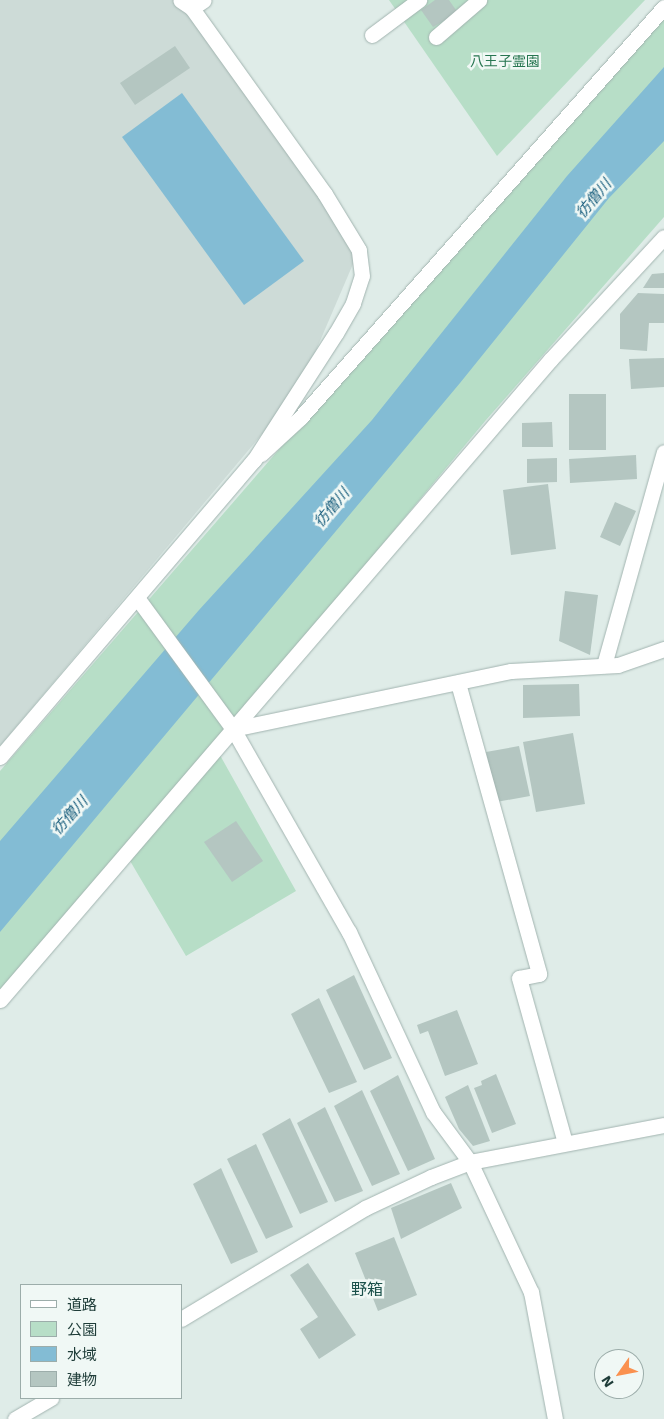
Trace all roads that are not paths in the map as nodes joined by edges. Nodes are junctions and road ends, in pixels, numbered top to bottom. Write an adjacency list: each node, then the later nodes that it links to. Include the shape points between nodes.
1 (419, 0): 5 (street)
2 (479, 0): 6 (street)
3 (192, 3): 9 (street, via 325,194 359,250 362,276 352,303)
4 (664, 7): 9 (street, via 300,418)
5 (372, 36)
6 (436, 37)
7 (664, 237): 14 (street, via 551,359)
8 (664, 452): 12 (street)
9 (254, 460): 10 (street)
10 (138, 599): 14 (street); 15 (street)
11 (664, 648): 12 (street, via 618,665)
12 (604, 666): 13 (street, via 511,671)
13 (458, 683): 14 (street); 18 (street, via 539,974 519,978)
14 (229, 725): 16 (street); 19 (street, via 349,932 433,1112)
15 (0, 757)
16 (0, 1000)
17 (664, 1125): 18 (street)
18 (565, 1143): 19 (street)
19 (470, 1162): 20 (street, via 365,1208); 23 (street, via 531,1292)
20 (182, 1318)
21 (49, 1399): 22 (street)
22 (15, 1419)
23 (555, 1419)

